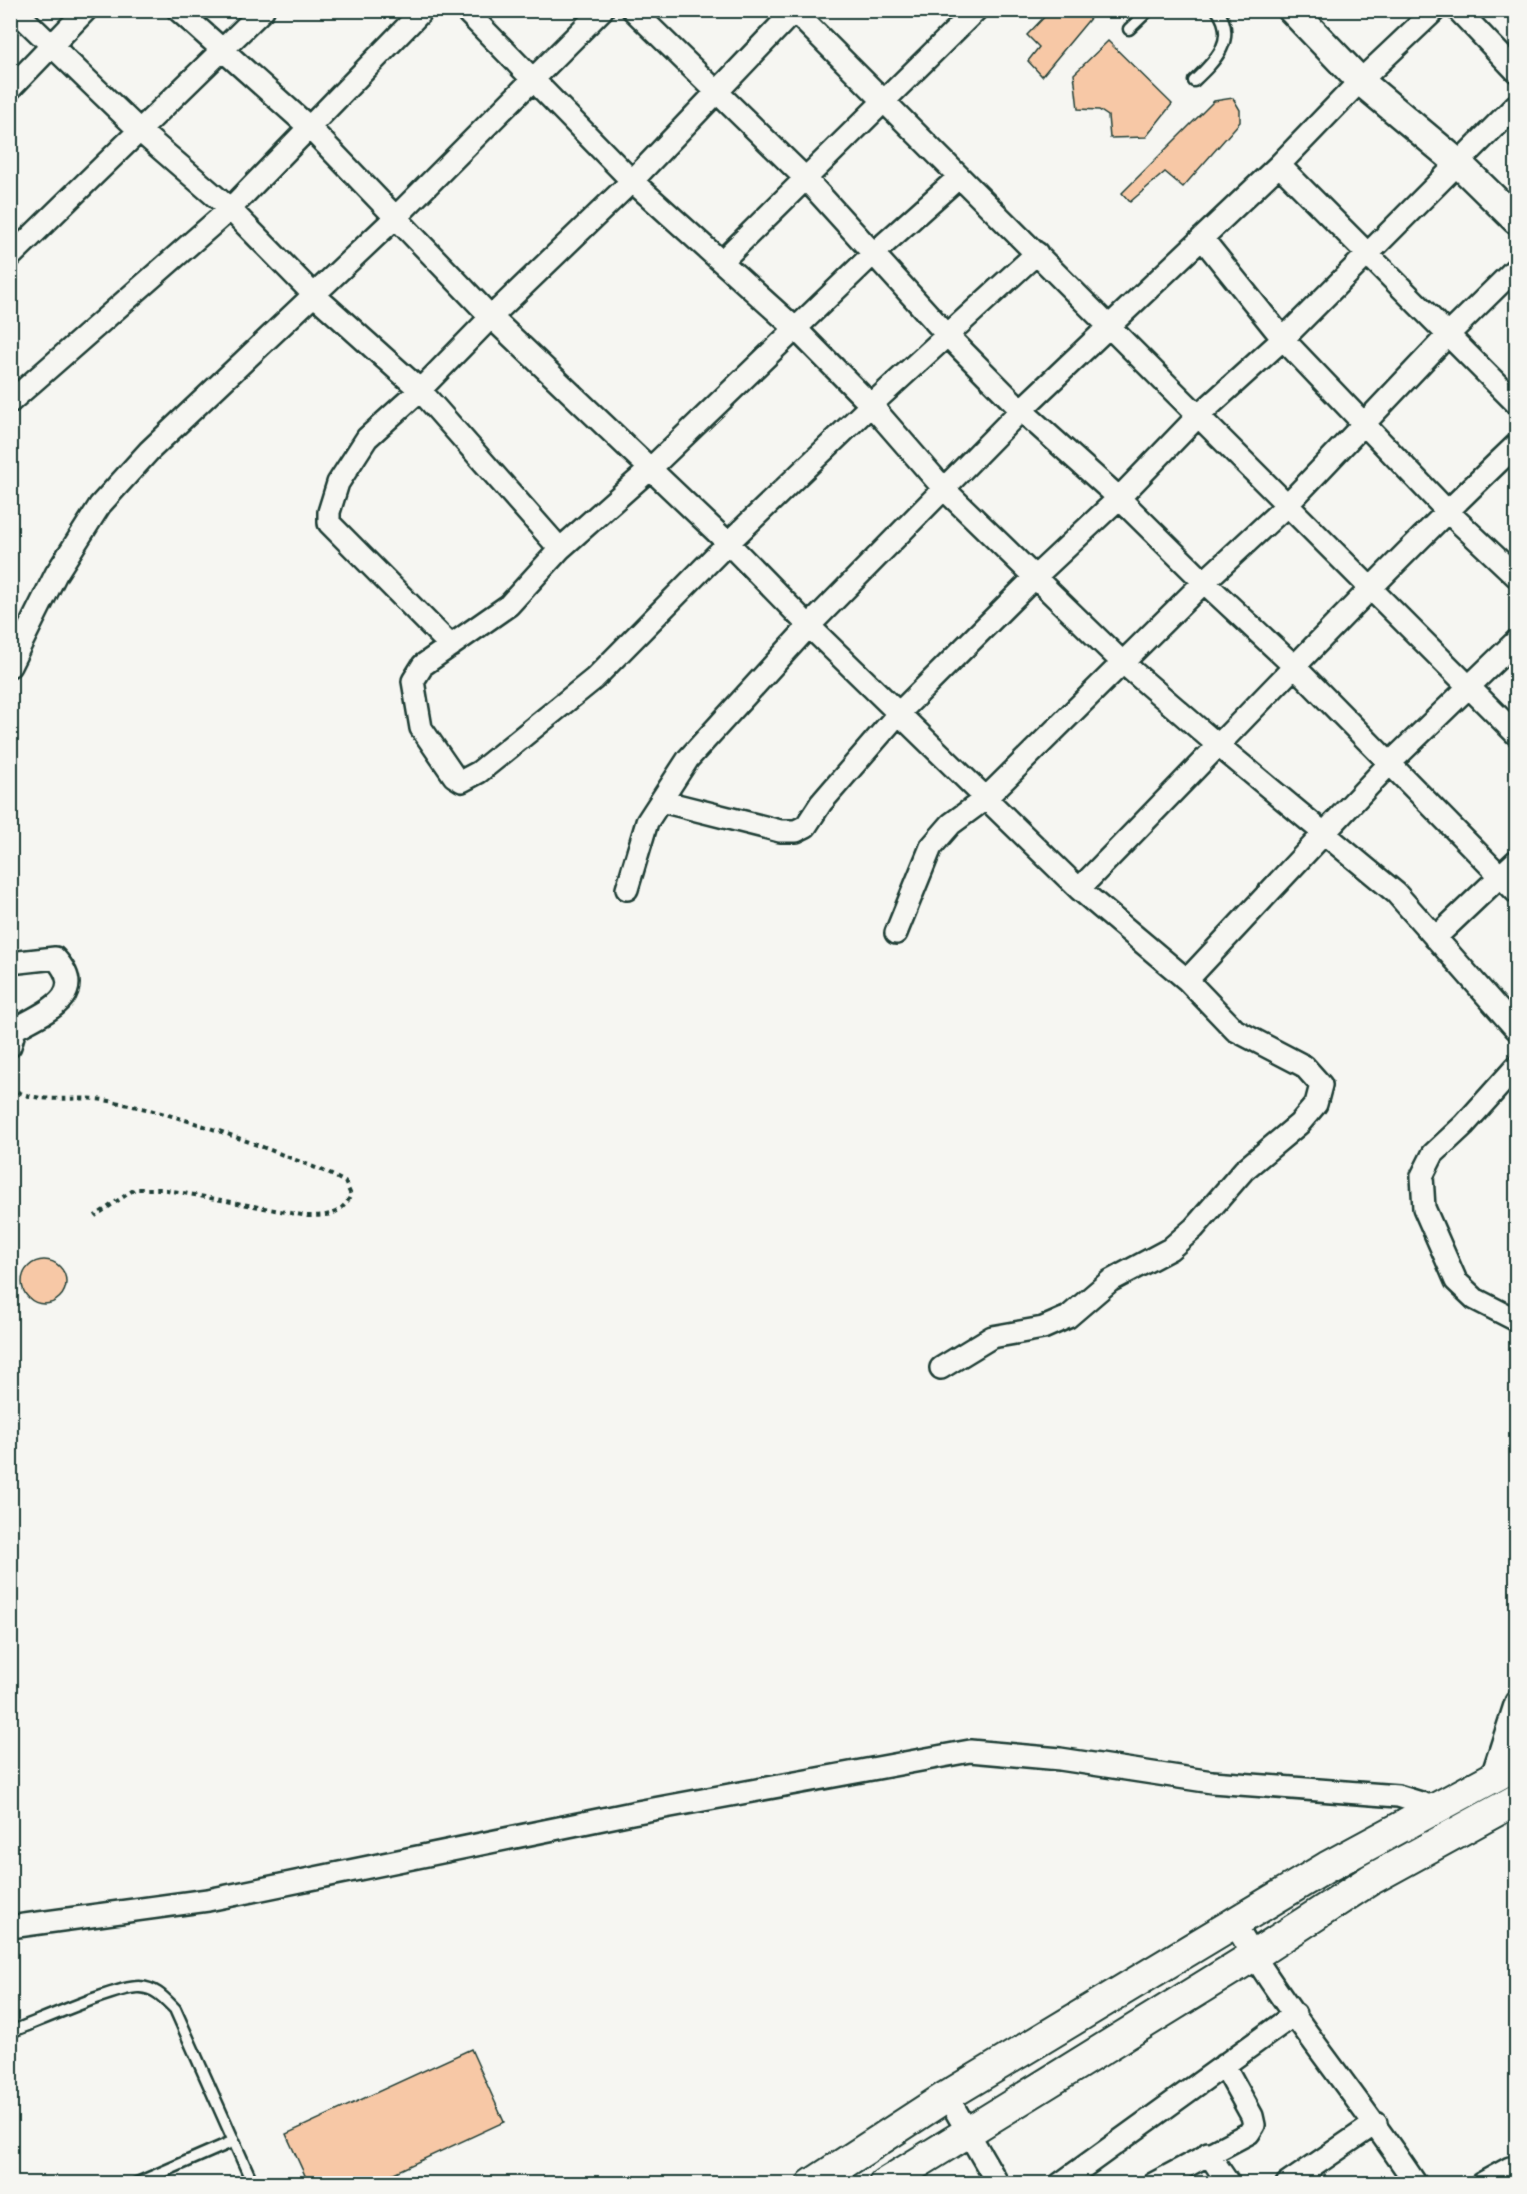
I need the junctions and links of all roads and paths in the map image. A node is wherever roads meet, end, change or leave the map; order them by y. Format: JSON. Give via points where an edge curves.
{"nodes":[{"id":1,"x":15,"y":10,"type":"edge"},
{"id":2,"x":86,"y":10,"type":"edge"},
{"id":3,"x":178,"y":10,"type":"edge"},
{"id":4,"x":263,"y":10,"type":"edge"},
{"id":5,"x":423,"y":10,"type":"edge"},
{"id":6,"x":465,"y":10,"type":"edge"},
{"id":7,"x":602,"y":10,"type":"edge"},
{"id":8,"x":633,"y":10,"type":"edge"},
{"id":9,"x":1149,"y":10,"type":"edge"},
{"id":10,"x":1217,"y":10,"type":"edge"},
{"id":11,"x":1292,"y":10,"type":"edge"},
{"id":12,"x":1435,"y":10,"type":"edge"},
{"id":13,"x":1458,"y":10,"type":"edge"},
{"id":14,"x":794,"y":11,"type":"edge"},
{"id":15,"x":966,"y":14,"type":"edge"},
{"id":16,"x":1129,"y":29,"type":"dead end"},
{"id":17,"x":51,"y":45,"type":"junction"},
{"id":18,"x":223,"y":50,"type":"junction"},
{"id":19,"x":1516,"y":71,"type":"edge"},
{"id":20,"x":535,"y":79,"type":"junction"},
{"id":21,"x":1194,"y":81,"type":"dead end"},
{"id":22,"x":1360,"y":81,"type":"junction"},
{"id":23,"x":10,"y":89,"type":"edge"},
{"id":24,"x":714,"y":93,"type":"junction"},
{"id":25,"x":883,"y":102,"type":"junction"},
{"id":26,"x":1516,"y":105,"type":"edge"},
{"id":27,"x":310,"y":128,"type":"junction"},
{"id":28,"x":141,"y":132,"type":"junction"},
{"id":29,"x":1458,"y":163,"type":"junction"},
{"id":30,"x":1279,"y":165,"type":"junction"},
{"id":31,"x":959,"y":177,"type":"junction"},
{"id":32,"x":805,"y":178,"type":"junction"},
{"id":33,"x":632,"y":181,"type":"junction"},
{"id":34,"x":230,"y":209,"type":"junction"},
{"id":35,"x":396,"y":217,"type":"junction"},
{"id":36,"x":1516,"y":220,"type":"edge"},
{"id":37,"x":1202,"y":238,"type":"junction"},
{"id":38,"x":1037,"y":253,"type":"junction"},
{"id":39,"x":873,"y":254,"type":"junction"},
{"id":40,"x":1368,"y":256,"type":"junction"},
{"id":41,"x":10,"y":257,"type":"edge"},
{"id":42,"x":723,"y":260,"type":"junction"},
{"id":43,"x":1516,"y":268,"type":"edge"},
{"id":44,"x":313,"y":294,"type":"junction"},
{"id":45,"x":491,"y":317,"type":"junction"},
{"id":46,"x":1110,"y":325,"type":"junction"},
{"id":47,"x":797,"y":330,"type":"junction"},
{"id":48,"x":1448,"y":335,"type":"junction"},
{"id":49,"x":948,"y":336,"type":"junction"},
{"id":50,"x":1283,"y":339,"type":"junction"},
{"id":51,"x":420,"y":390,"type":"junction"},
{"id":52,"x":10,"y":402,"type":"edge"},
{"id":53,"x":1516,"y":403,"type":"edge"},
{"id":54,"x":871,"y":405,"type":"junction"},
{"id":55,"x":1021,"y":410,"type":"junction"},
{"id":56,"x":1197,"y":417,"type":"junction"},
{"id":57,"x":1362,"y":424,"type":"junction"},
{"id":58,"x":1516,"y":444,"type":"edge"},
{"id":59,"x":649,"y":470,"type":"junction"},
{"id":60,"x":944,"y":489,"type":"junction"},
{"id":61,"x":1119,"y":498,"type":"junction"},
{"id":62,"x":1286,"y":506,"type":"junction"},
{"id":63,"x":1447,"y":511,"type":"junction"},
{"id":64,"x":728,"y":543,"type":"junction"},
{"id":65,"x":560,"y":549,"type":"junction"},
{"id":66,"x":1036,"y":576,"type":"junction"},
{"id":67,"x":1516,"y":576,"type":"edge"},
{"id":68,"x":1204,"y":582,"type":"junction"},
{"id":69,"x":1370,"y":590,"type":"junction"},
{"id":70,"x":809,"y":626,"type":"junction"},
{"id":71,"x":1516,"y":641,"type":"edge"},
{"id":72,"x":451,"y":646,"type":"junction"},
{"id":73,"x":1122,"y":662,"type":"junction"},
{"id":74,"x":1293,"y":665,"type":"junction"},
{"id":75,"x":10,"y":666,"type":"edge"},
{"id":76,"x":1469,"y":687,"type":"junction"},
{"id":77,"x":898,"y":714,"type":"junction"},
{"id":78,"x":1516,"y":734,"type":"edge"},
{"id":79,"x":1219,"y":746,"type":"junction"},
{"id":80,"x":1389,"y":764,"type":"junction"},
{"id":81,"x":985,"y":799,"type":"junction"},
{"id":82,"x":661,"y":801,"type":"junction"},
{"id":83,"x":1324,"y":833,"type":"junction"},
{"id":84,"x":1516,"y":861,"type":"edge"},
{"id":85,"x":1499,"y":875,"type":"junction"},
{"id":86,"x":627,"y":889,"type":"dead end"},
{"id":87,"x":1079,"y":889,"type":"junction"},
{"id":88,"x":1516,"y":892,"type":"edge"},
{"id":89,"x":896,"y":933,"type":"dead end"},
{"id":90,"x":1435,"y":938,"type":"junction"},
{"id":91,"x":10,"y":963,"type":"edge"},
{"id":92,"x":1187,"y":980,"type":"junction"},
{"id":93,"x":1516,"y":1029,"type":"edge"},
{"id":94,"x":10,"y":1046,"type":"edge"},
{"id":95,"x":1516,"y":1067,"type":"edge"},
{"id":96,"x":10,"y":1087,"type":"edge"},
{"id":97,"x":95,"y":1216,"type":"dead end"},
{"id":98,"x":1516,"y":1320,"type":"edge"},
{"id":99,"x":941,"y":1368,"type":"dead end"},
{"id":100,"x":1516,"y":1702,"type":"edge"},
{"id":101,"x":1504,"y":1770,"type":"edge"},
{"id":102,"x":1516,"y":1800,"type":"edge"},
{"id":103,"x":1434,"y":1807,"type":"junction"},
{"id":104,"x":1234,"y":1923,"type":"junction"},
{"id":105,"x":10,"y":1927,"type":"edge"},
{"id":106,"x":1253,"y":1956,"type":"junction"},
{"id":107,"x":1295,"y":2014,"type":"junction"},
{"id":108,"x":10,"y":2032,"type":"edge"},
{"id":109,"x":1224,"y":2065,"type":"junction"},
{"id":110,"x":947,"y":2096,"type":"junction"},
{"id":111,"x":1376,"y":2123,"type":"junction"},
{"id":112,"x":967,"y":2131,"type":"junction"},
{"id":113,"x":234,"y":2141,"type":"junction"},
{"id":114,"x":1208,"y":2152,"type":"junction"},
{"id":115,"x":1510,"y":2168,"type":"dead end"},
{"id":116,"x":135,"y":2184,"type":"edge"},
{"id":117,"x":253,"y":2184,"type":"edge"},
{"id":118,"x":812,"y":2184,"type":"edge"},
{"id":119,"x":884,"y":2184,"type":"edge"},
{"id":120,"x":998,"y":2184,"type":"edge"},
{"id":121,"x":1060,"y":2184,"type":"edge"},
{"id":122,"x":1153,"y":2184,"type":"edge"},
{"id":123,"x":1228,"y":2184,"type":"edge"},
{"id":124,"x":1287,"y":2184,"type":"edge"},
{"id":125,"x":1416,"y":2184,"type":"edge"},
{"id":126,"x":1481,"y":2184,"type":"edge"}],
"edges":[{"from":1,"to":17,"type":"street"},
{"from":2,"to":17,"type":"street"},
{"from":3,"to":18,"type":"street"},
{"from":4,"to":18,"type":"street"},
{"from":5,"to":27,"type":"street"},
{"from":6,"to":20,"type":"street"},
{"from":7,"to":20,"type":"street"},
{"from":8,"to":24,"type":"street"},
{"from":9,"to":16,"type":"lane"},
{"from":10,"to":21,"type":"lane","via":[[1225,26],[1220,56]]},
{"from":11,"to":22,"type":"street"},
{"from":12,"to":22,"type":"street"},
{"from":13,"to":19,"type":"street"},
{"from":14,"to":24,"type":"street"},
{"from":14,"to":25,"type":"street"},
{"from":15,"to":25,"type":"street"},
{"from":17,"to":23,"type":"street"},
{"from":17,"to":28,"type":"street"},
{"from":18,"to":27,"type":"street"},
{"from":18,"to":28,"type":"street"},
{"from":20,"to":33,"type":"street"},
{"from":20,"to":35,"type":"street"},
{"from":22,"to":29,"type":"street"},
{"from":22,"to":30,"type":"street"},
{"from":24,"to":32,"type":"street"},
{"from":24,"to":33,"type":"street"},
{"from":25,"to":31,"type":"street"},
{"from":25,"to":32,"type":"street"},
{"from":26,"to":29,"type":"street"},
{"from":27,"to":34,"type":"street"},
{"from":27,"to":35,"type":"street"},
{"from":28,"to":34,"type":"street"},
{"from":28,"to":41,"type":"street"},
{"from":29,"to":36,"type":"street"},
{"from":29,"to":40,"type":"street"},
{"from":30,"to":37,"type":"street"},
{"from":30,"to":40,"type":"street"},
{"from":31,"to":38,"type":"street"},
{"from":31,"to":39,"type":"street"},
{"from":32,"to":39,"type":"street"},
{"from":32,"to":42,"type":"street"},
{"from":33,"to":42,"type":"street"},
{"from":33,"to":45,"type":"street"},
{"from":34,"to":44,"type":"street"},
{"from":34,"to":52,"type":"street"},
{"from":35,"to":44,"type":"street"},
{"from":35,"to":45,"type":"street"},
{"from":37,"to":46,"type":"street"},
{"from":37,"to":50,"type":"street"},
{"from":38,"to":46,"type":"street"},
{"from":38,"to":49,"type":"street"},
{"from":39,"to":47,"type":"street"},
{"from":39,"to":49,"type":"street"},
{"from":40,"to":48,"type":"street"},
{"from":40,"to":50,"type":"street"},
{"from":42,"to":47,"type":"street"},
{"from":43,"to":48,"type":"street"},
{"from":44,"to":51,"type":"street"},
{"from":44,"to":75,"type":"street","via":[[149,451],[100,505],[56,574]]},
{"from":45,"to":51,"type":"street"},
{"from":45,"to":59,"type":"street"},
{"from":46,"to":55,"type":"street"},
{"from":46,"to":56,"type":"street"},
{"from":47,"to":54,"type":"street"},
{"from":47,"to":59,"type":"street"},
{"from":48,"to":53,"type":"street"},
{"from":48,"to":57,"type":"street"},
{"from":49,"to":54,"type":"street"},
{"from":49,"to":55,"type":"street"},
{"from":50,"to":56,"type":"street"},
{"from":50,"to":57,"type":"street"},
{"from":51,"to":65,"type":"street"},
{"from":51,"to":72,"type":"street","via":[[367,438],[349,462],[332,502],[329,523]]},
{"from":54,"to":60,"type":"street"},
{"from":54,"to":64,"type":"street"},
{"from":55,"to":60,"type":"street"},
{"from":55,"to":61,"type":"street"},
{"from":56,"to":61,"type":"street"},
{"from":56,"to":62,"type":"street"},
{"from":57,"to":62,"type":"street"},
{"from":57,"to":63,"type":"street"},
{"from":58,"to":63,"type":"street"},
{"from":59,"to":64,"type":"street"},
{"from":59,"to":65,"type":"street"},
{"from":60,"to":66,"type":"street"},
{"from":60,"to":70,"type":"street"},
{"from":61,"to":66,"type":"street"},
{"from":61,"to":68,"type":"street"},
{"from":62,"to":68,"type":"street"},
{"from":62,"to":69,"type":"street"},
{"from":63,"to":67,"type":"street"},
{"from":63,"to":69,"type":"street"},
{"from":64,"to":70,"type":"street"},
{"from":64,"to":72,"type":"street","via":[[594,679],[479,772],[462,781],[454,776],[421,728],[413,681],[423,665]]},
{"from":65,"to":72,"type":"street","via":[[509,605]]},
{"from":66,"to":73,"type":"street"},
{"from":66,"to":77,"type":"street"},
{"from":68,"to":73,"type":"street"},
{"from":68,"to":74,"type":"street"},
{"from":69,"to":74,"type":"street"},
{"from":69,"to":76,"type":"street"},
{"from":70,"to":77,"type":"street"},
{"from":70,"to":82,"type":"street","via":[[688,759]]},
{"from":71,"to":76,"type":"street"},
{"from":73,"to":79,"type":"street"},
{"from":73,"to":81,"type":"street"},
{"from":74,"to":79,"type":"street"},
{"from":74,"to":80,"type":"street"},
{"from":76,"to":78,"type":"street"},
{"from":76,"to":80,"type":"street"},
{"from":77,"to":81,"type":"street"},
{"from":77,"to":82,"type":"street","via":[[821,803],[806,826],[796,831],[780,831]]},
{"from":79,"to":83,"type":"street"},
{"from":79,"to":87,"type":"street"},
{"from":80,"to":83,"type":"street"},
{"from":80,"to":85,"type":"street"},
{"from":81,"to":87,"type":"street"},
{"from":81,"to":89,"type":"street","via":[[951,824],[931,847]]},
{"from":82,"to":86,"type":"street","via":[[646,822]]},
{"from":83,"to":90,"type":"street","via":[[1396,893]]},
{"from":83,"to":92,"type":"street"},
{"from":84,"to":85,"type":"street"},
{"from":85,"to":88,"type":"street"},
{"from":85,"to":90,"type":"street"},
{"from":87,"to":92,"type":"street"},
{"from":90,"to":93,"type":"street"},
{"from":91,"to":94,"type":"street","via":[[56,958],[70,980],[68,993],[52,1008],[15,1029]]},
{"from":92,"to":99,"type":"street","via":[[1235,1030],[1304,1066],[1321,1085],[1316,1104],[1299,1124],[1244,1170],[1194,1228],[1170,1249],[1110,1281],[1068,1317],[1043,1328],[992,1337]]},
{"from":95,"to":98,"type":"street","via":[[1433,1154],[1422,1176],[1424,1208],[1456,1281],[1475,1299]]},
{"from":96,"to":97,"type":"path","via":[[35,1097],[102,1100],[196,1121],[326,1172],[345,1182],[351,1196],[345,1208],[329,1216],[307,1216],[162,1189],[135,1189]]},
{"from":100,"to":101,"type":"street"},
{"from":101,"to":103,"type":"main road"},
{"from":102,"to":106,"type":"main road","via":[[1370,1880]]},
{"from":103,"to":104,"type":"main road"},
{"from":103,"to":105,"type":"street","via":[[1398,1796],[1212,1782],[1060,1759],[970,1751],[632,1813],[208,1900]]},
{"from":104,"to":106,"type":"street"},
{"from":104,"to":110,"type":"main road"},
{"from":106,"to":107,"type":"street"},
{"from":106,"to":112,"type":"main road"},
{"from":107,"to":109,"type":"street"},
{"from":107,"to":111,"type":"street"},
{"from":108,"to":113,"type":"lane","via":[[112,1994],[138,1987],[158,1992],[175,2009]]},
{"from":109,"to":114,"type":"street","via":[[1254,2125],[1249,2133]]},
{"from":109,"to":121,"type":"street"},
{"from":110,"to":112,"type":"street"},
{"from":110,"to":118,"type":"main road"},
{"from":111,"to":124,"type":"street"},
{"from":111,"to":125,"type":"street"},
{"from":112,"to":119,"type":"main road"},
{"from":112,"to":120,"type":"street"},
{"from":113,"to":116,"type":"lane"},
{"from":113,"to":117,"type":"lane"},
{"from":114,"to":122,"type":"street"},
{"from":114,"to":123,"type":"street"},
{"from":115,"to":126,"type":"street"}]}
